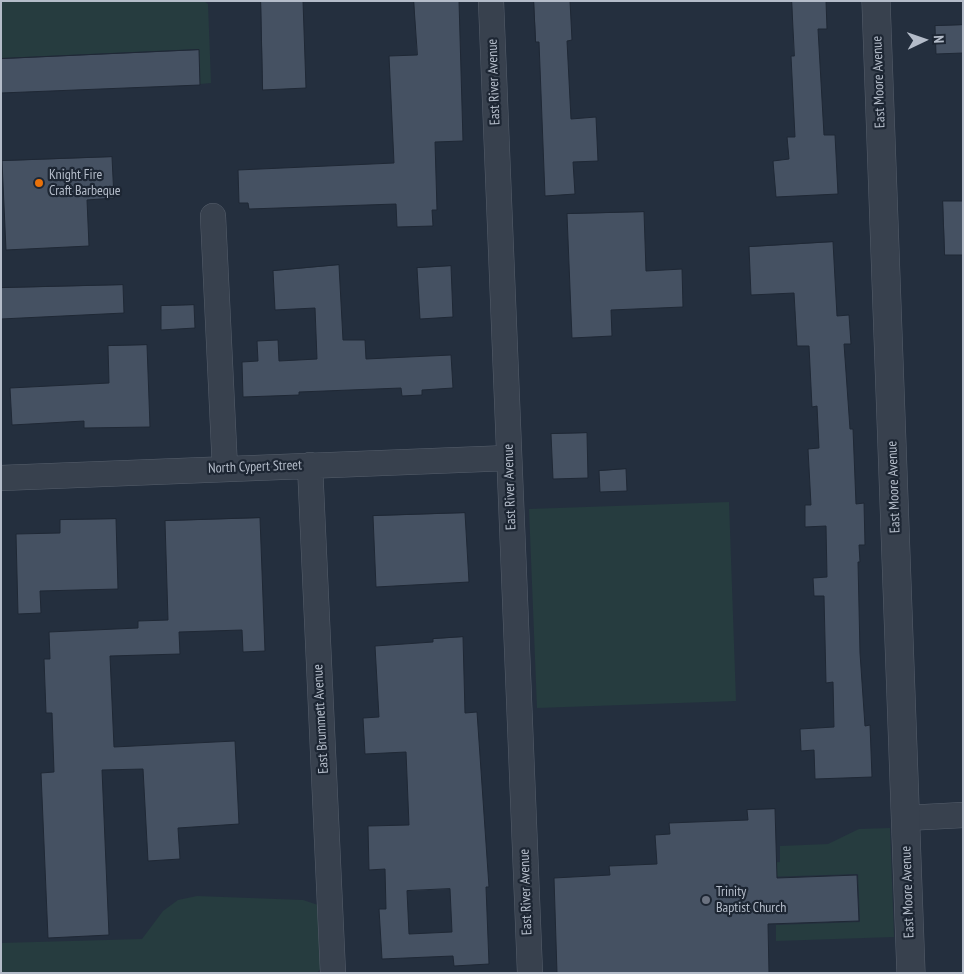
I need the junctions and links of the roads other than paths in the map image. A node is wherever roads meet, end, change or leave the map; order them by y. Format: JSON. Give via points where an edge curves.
{"nodes":[{"id":1,"x":491,"y":1,"type":"edge"},
{"id":2,"x":876,"y":1,"type":"edge"},
{"id":3,"x":213,"y":216,"type":"dead end"},
{"id":4,"x":509,"y":458,"type":"junction"},
{"id":5,"x":310,"y":465,"type":"junction"},
{"id":6,"x":225,"y":469,"type":"junction"},
{"id":7,"x":1,"y":478,"type":"edge"},
{"id":8,"x":963,"y":816,"type":"edge"},
{"id":9,"x":906,"y":818,"type":"junction"},
{"id":10,"x":333,"y":973,"type":"edge"},
{"id":11,"x":530,"y":973,"type":"edge"},
{"id":12,"x":911,"y":973,"type":"edge"}],
"edges":[{"from":1,"to":4,"type":"street","name":"East River Avenue"},
{"from":2,"to":9,"type":"street","name":"East Moore Avenue"},
{"from":3,"to":6,"type":"street"},
{"from":4,"to":5,"type":"street","name":"North Cypert Street"},
{"from":4,"to":11,"type":"street","name":"East River Avenue"},
{"from":5,"to":6,"type":"street","name":"North Cypert Street"},
{"from":5,"to":10,"type":"street","name":"East Brummett Avenue"},
{"from":6,"to":7,"type":"street","name":"North Cypert Street"},
{"from":8,"to":9,"type":"street"},
{"from":9,"to":12,"type":"street","name":"East Moore Avenue"}]}
